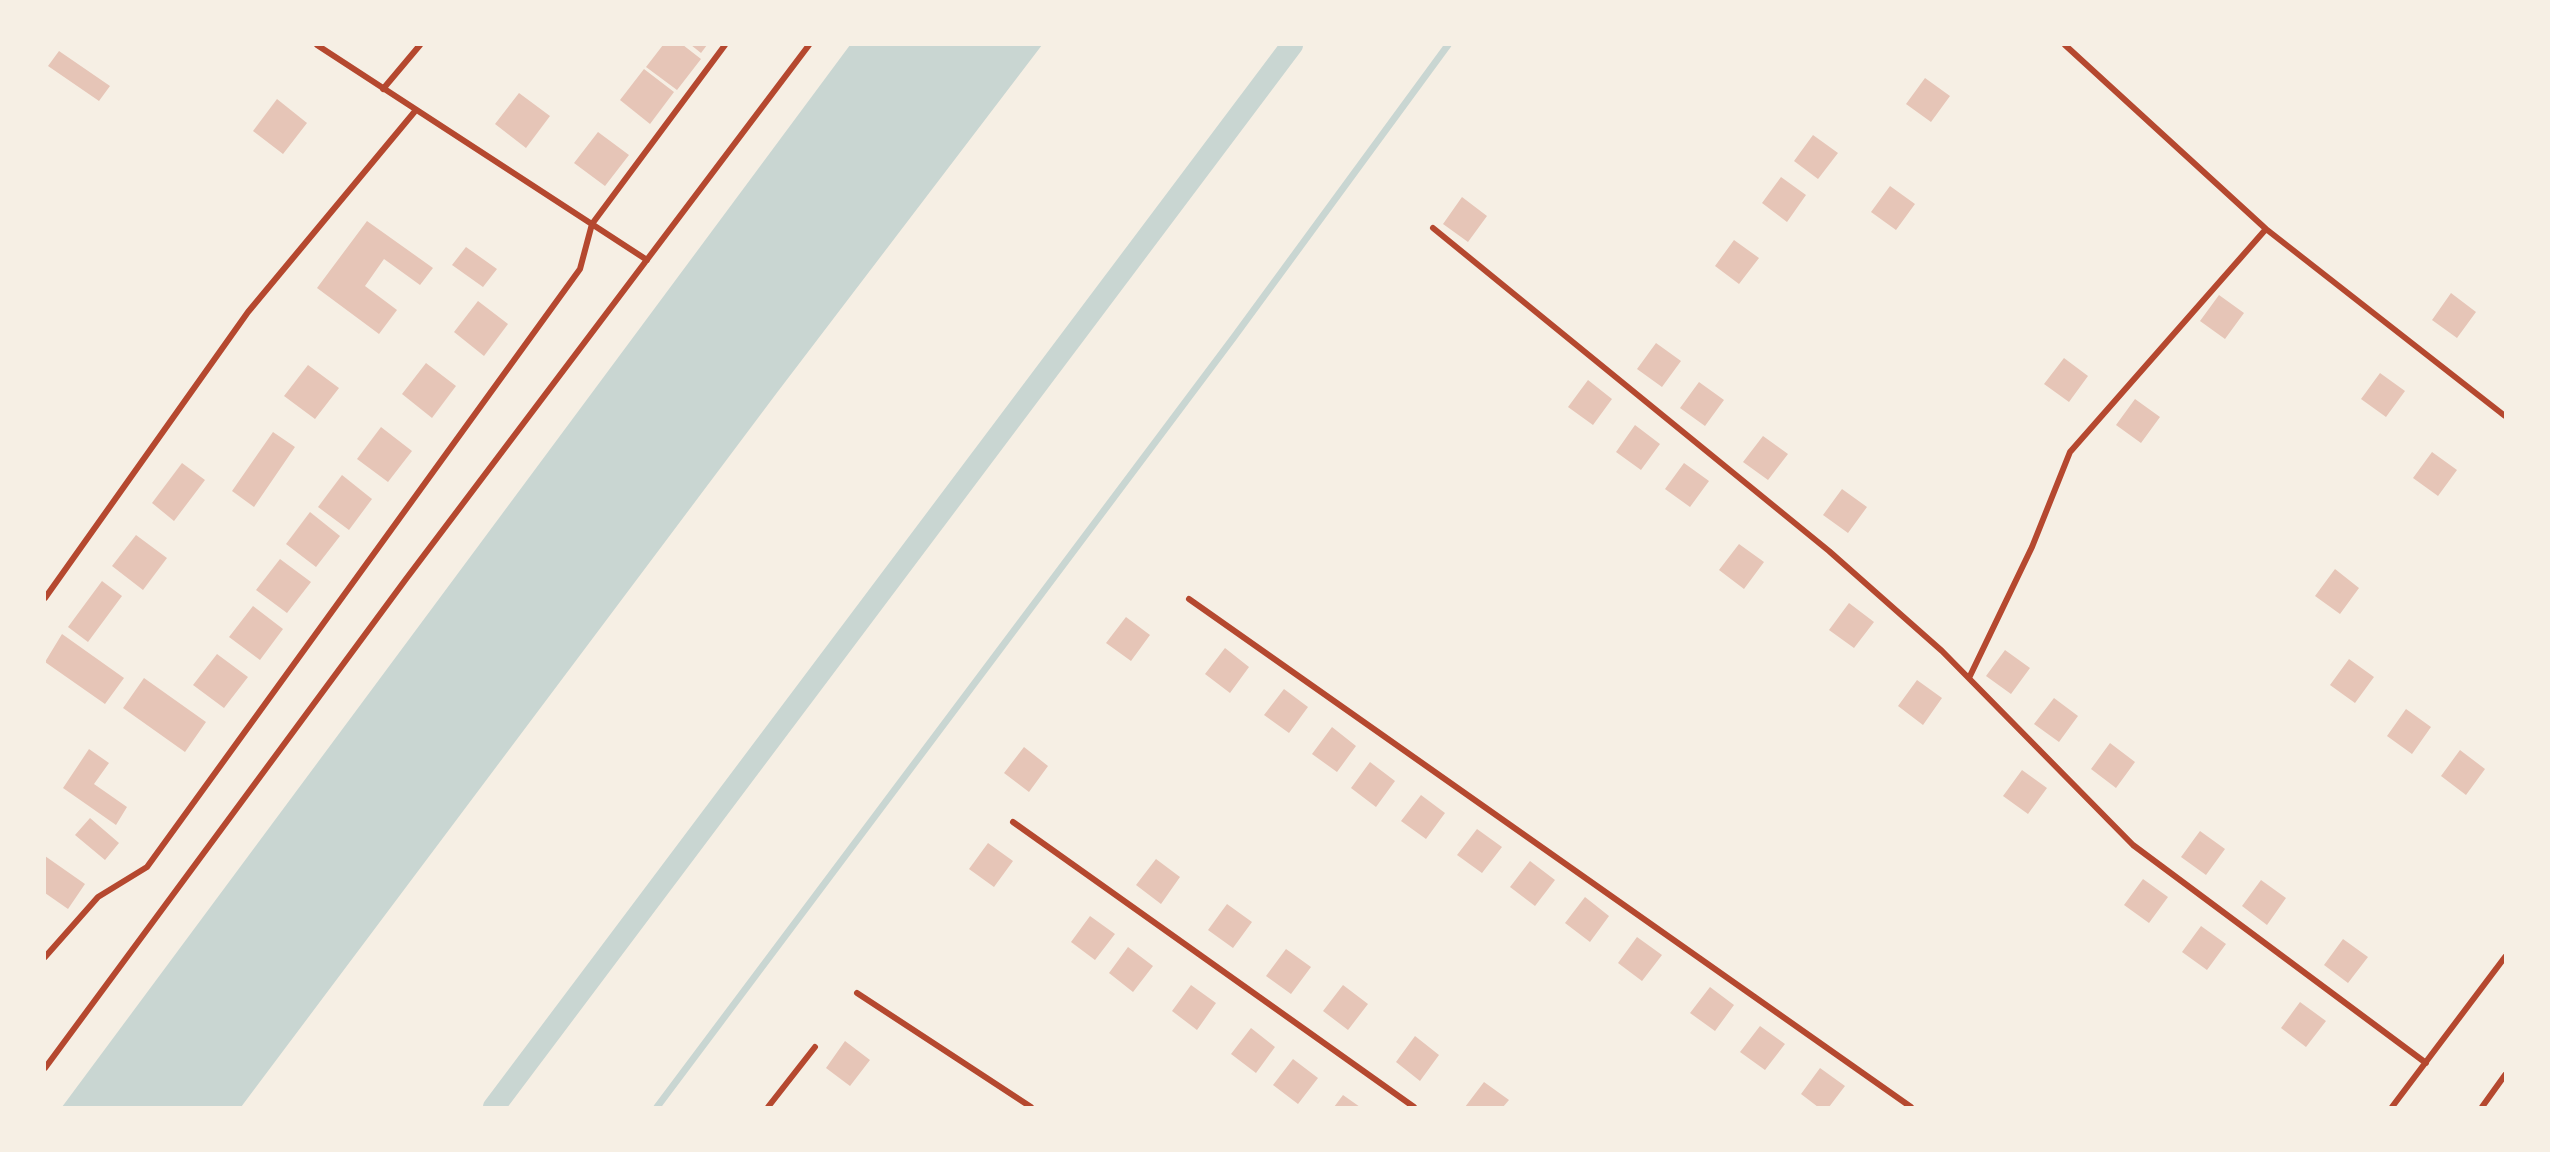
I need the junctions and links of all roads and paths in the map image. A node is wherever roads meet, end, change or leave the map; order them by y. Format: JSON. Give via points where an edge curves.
{"nodes":[{"id":1,"x":316,"y":45,"type":"edge"},
{"id":2,"x":420,"y":45,"type":"edge"},
{"id":3,"x":725,"y":45,"type":"edge"},
{"id":4,"x":809,"y":45,"type":"edge"},
{"id":5,"x":2065,"y":45,"type":"edge"},
{"id":6,"x":383,"y":89,"type":"junction"},
{"id":7,"x":416,"y":110,"type":"junction"},
{"id":8,"x":592,"y":224,"type":"junction"},
{"id":9,"x":1433,"y":228,"type":"dead end"},
{"id":10,"x":2266,"y":229,"type":"junction"},
{"id":11,"x":647,"y":260,"type":"junction"},
{"id":12,"x":2505,"y":416,"type":"edge"},
{"id":13,"x":45,"y":598,"type":"edge"},
{"id":14,"x":1189,"y":599,"type":"dead end"},
{"id":15,"x":1969,"y":678,"type":"junction"},
{"id":16,"x":1013,"y":822,"type":"dead end"},
{"id":17,"x":45,"y":957,"type":"edge"},
{"id":18,"x":2505,"y":957,"type":"edge"},
{"id":19,"x":857,"y":993,"type":"dead end"},
{"id":20,"x":815,"y":1047,"type":"dead end"},
{"id":21,"x":2426,"y":1063,"type":"junction"},
{"id":22,"x":45,"y":1068,"type":"edge"},
{"id":23,"x":2505,"y":1075,"type":"edge"},
{"id":24,"x":768,"y":1107,"type":"edge"},
{"id":25,"x":1031,"y":1107,"type":"edge"},
{"id":26,"x":1414,"y":1107,"type":"edge"},
{"id":27,"x":1911,"y":1107,"type":"edge"},
{"id":28,"x":2392,"y":1107,"type":"edge"},
{"id":29,"x":2482,"y":1107,"type":"edge"}],
"edges":[{"from":1,"to":6,"type":"street"},
{"from":2,"to":6,"type":"street"},
{"from":3,"to":8,"type":"street"},
{"from":4,"to":11,"type":"street"},
{"from":5,"to":10,"type":"street"},
{"from":6,"to":7,"type":"street"},
{"from":7,"to":8,"type":"street"},
{"from":7,"to":13,"type":"street","via":[[248,312]]},
{"from":8,"to":11,"type":"street"},
{"from":8,"to":17,"type":"street","via":[[580,269],[147,867],[98,897]]},
{"from":9,"to":15,"type":"street","via":[[1829,551]]},
{"from":10,"to":12,"type":"street"},
{"from":10,"to":15,"type":"street","via":[[2070,452],[2032,547]]},
{"from":11,"to":22,"type":"street"},
{"from":14,"to":27,"type":"street"},
{"from":15,"to":21,"type":"street","via":[[2133,845]]},
{"from":16,"to":26,"type":"street"},
{"from":18,"to":21,"type":"street"},
{"from":19,"to":25,"type":"street"},
{"from":20,"to":24,"type":"street"},
{"from":21,"to":28,"type":"street"},
{"from":23,"to":29,"type":"street"}]}
